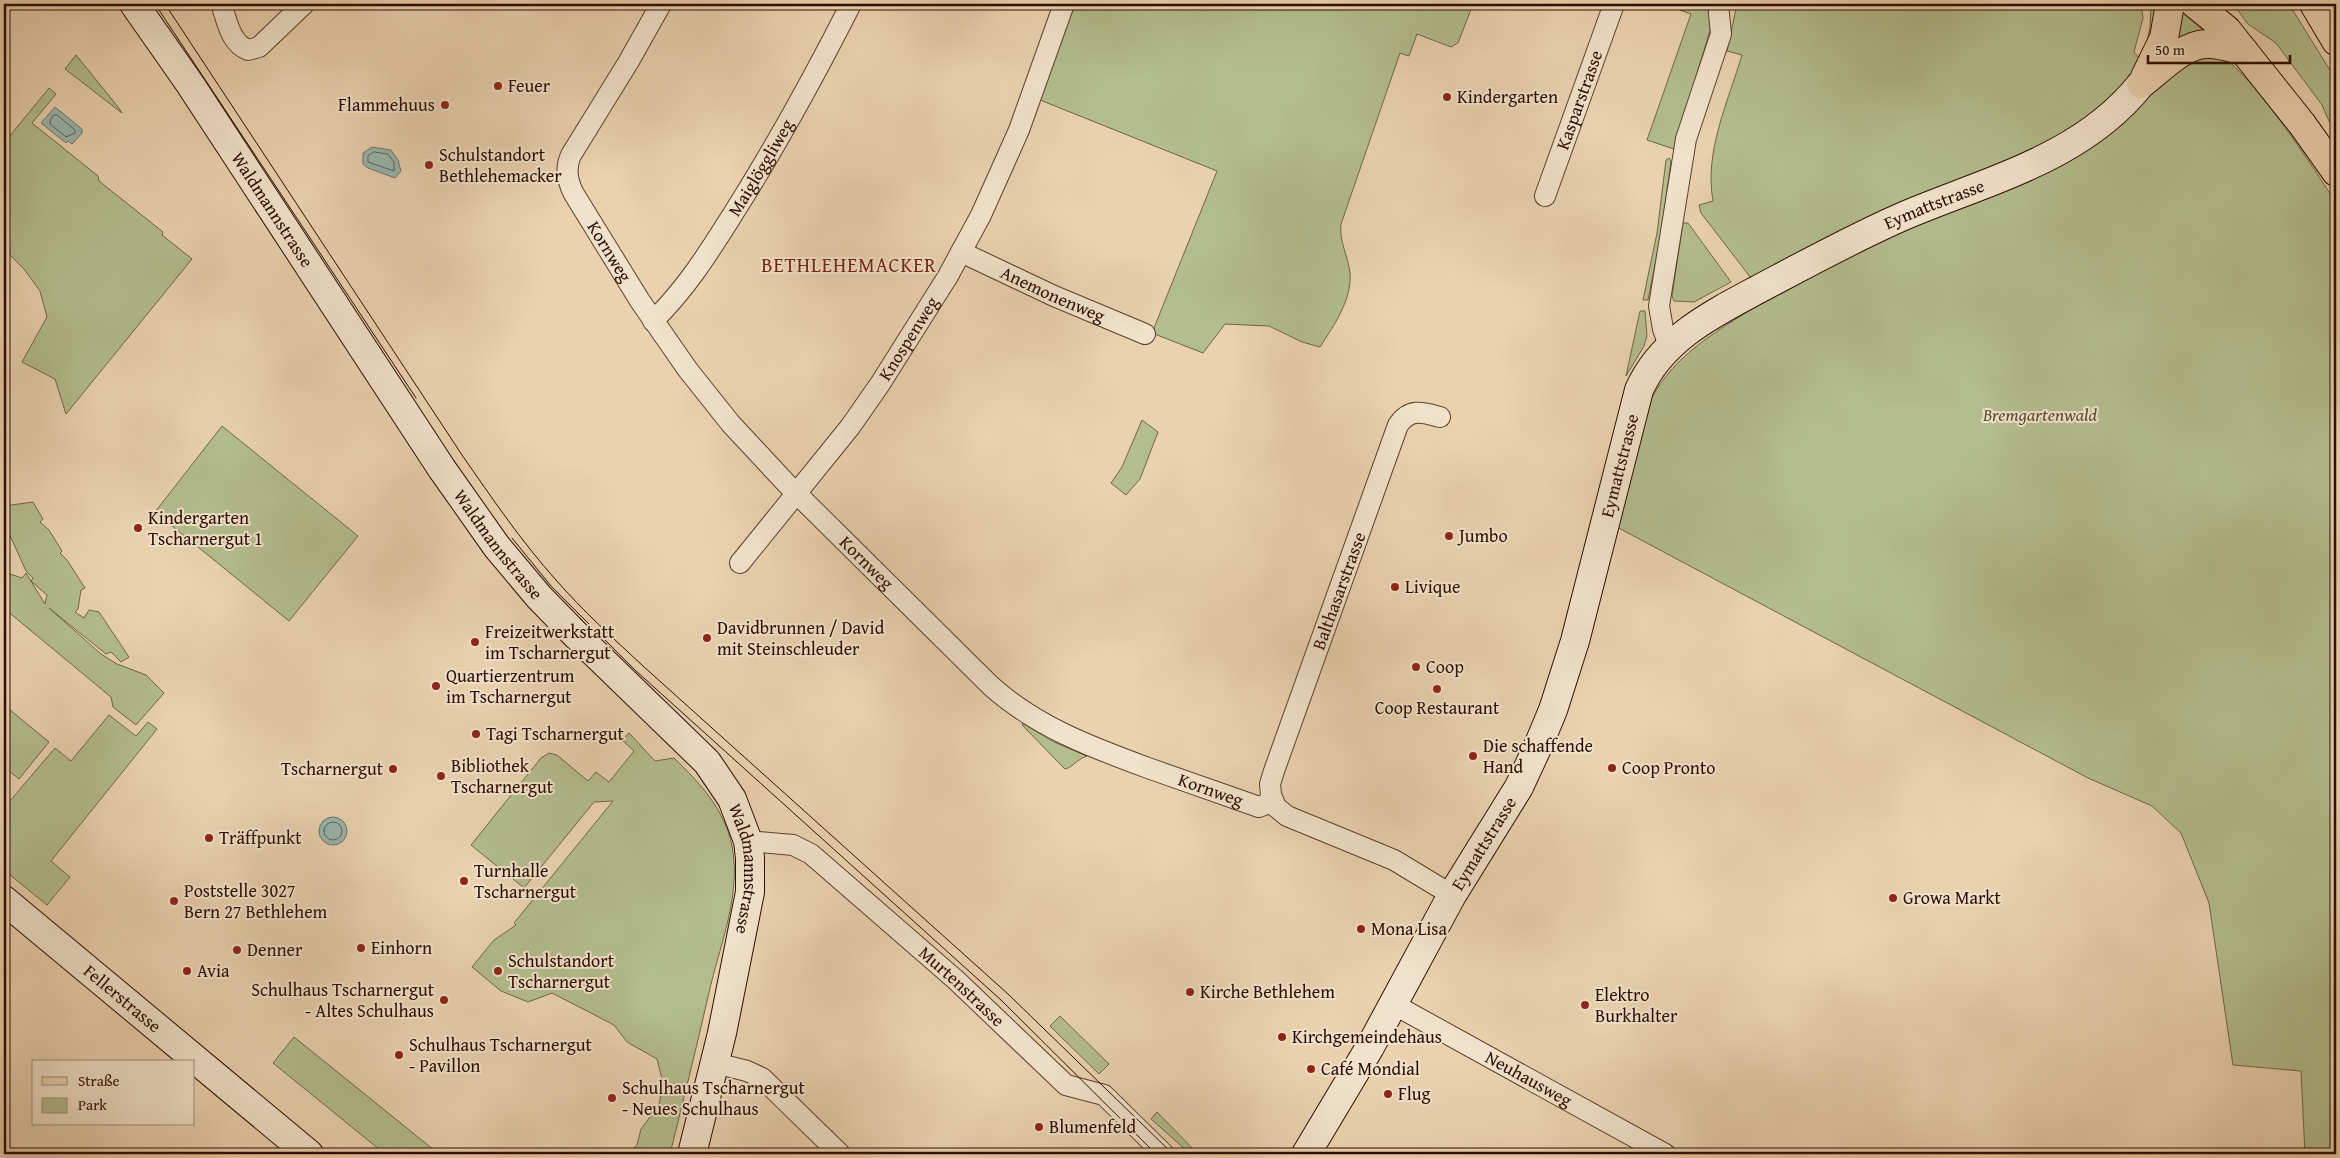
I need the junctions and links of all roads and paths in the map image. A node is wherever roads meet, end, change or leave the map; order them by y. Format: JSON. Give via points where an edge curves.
{"nodes":[{"id":1,"x":134,"y":4,"type":"edge"},
{"id":2,"x":221,"y":4,"type":"edge"},
{"id":3,"x":304,"y":4,"type":"edge"},
{"id":4,"x":662,"y":4,"type":"edge"},
{"id":5,"x":851,"y":4,"type":"edge"},
{"id":6,"x":1064,"y":4,"type":"edge"},
{"id":7,"x":1614,"y":4,"type":"edge"},
{"id":8,"x":1718,"y":4,"type":"edge"},
{"id":9,"x":2170,"y":4,"type":"edge"},
{"id":10,"x":2195,"y":4,"type":"edge"},
{"id":11,"x":2219,"y":4,"type":"edge"},
{"id":12,"x":2314,"y":4,"type":"edge"},
{"id":13,"x":2236,"y":41,"type":"junction"},
{"id":14,"x":2336,"y":41,"type":"edge"},
{"id":15,"x":2140,"y":84,"type":"junction"},
{"id":16,"x":2336,"y":172,"type":"edge"},
{"id":17,"x":1545,"y":196,"type":"dead end"},
{"id":18,"x":961,"y":252,"type":"junction"},
{"id":19,"x":654,"y":321,"type":"junction"},
{"id":20,"x":1146,"y":334,"type":"dead end"},
{"id":21,"x":1669,"y":346,"type":"junction"},
{"id":22,"x":1440,"y":417,"type":"dead end"},
{"id":23,"x":797,"y":494,"type":"junction"},
{"id":24,"x":740,"y":563,"type":"dead end"},
{"id":25,"x":1273,"y":801,"type":"junction"},
{"id":26,"x":748,"y":841,"type":"junction"},
{"id":27,"x":1452,"y":894,"type":"junction"},
{"id":28,"x":4,"y":900,"type":"edge"},
{"id":29,"x":1393,"y":1004,"type":"junction"},
{"id":30,"x":715,"y":1063,"type":"junction"},
{"id":31,"x":309,"y":1154,"type":"edge"},
{"id":32,"x":692,"y":1154,"type":"edge"},
{"id":33,"x":840,"y":1154,"type":"edge"},
{"id":34,"x":1164,"y":1154,"type":"edge"},
{"id":35,"x":1306,"y":1154,"type":"edge"},
{"id":36,"x":1665,"y":1154,"type":"edge"}],
"edges":[{"from":1,"to":26,"type":"street","name":"Waldmannstrasse","via":[[474,515],[552,611],[707,762],[732,799]]},
{"from":2,"to":3,"type":"street","via":[[233,37],[248,50],[259,47]]},
{"from":4,"to":19,"type":"street","name":"Kornweg","via":[[572,155],[567,172],[574,194]]},
{"from":5,"to":19,"type":"street","name":"Maiglöggliweg","via":[[750,187],[675,300]]},
{"from":6,"to":18,"type":"street","name":"Knospenweg","via":[[1019,130]]},
{"from":7,"to":17,"type":"street","name":"Kasparstrasse"},
{"from":8,"to":21,"type":"street","via":[[1720,34],[1686,139],[1659,306],[1662,329]]},
{"from":9,"to":15,"type":"main road","via":[[2164,38]]},
{"from":10,"to":13,"type":"main road"},
{"from":11,"to":13,"type":"main road"},
{"from":12,"to":14,"type":"main road"},
{"from":13,"to":15,"type":"main road","via":[[2196,45]]},
{"from":13,"to":16,"type":"main road"},
{"from":15,"to":21,"type":"street","name":"Eymattstrasse","via":[[2114,115],[2067,146],[2029,166],[1906,215],[1839,246],[1732,302]]},
{"from":18,"to":20,"type":"street","name":"Anemonenweg","via":[[1054,296]]},
{"from":18,"to":23,"type":"street","name":"Knospenweg","via":[[880,384]]},
{"from":19,"to":23,"type":"street","name":"Kornweg","via":[[731,424]]},
{"from":21,"to":27,"type":"street","name":"Eymattstrasse","via":[[1650,368],[1639,390],[1575,641],[1553,710],[1519,787]]},
{"from":22,"to":25,"type":"street","name":"Balthasarstrasse","via":[[1415,412],[1408,414],[1398,425],[1274,771],[1270,784]]},
{"from":23,"to":24,"type":"street","name":"Knospenweg"},
{"from":23,"to":25,"type":"street","name":"Kornweg","via":[[991,686],[1033,719],[1096,750],[1259,807]]},
{"from":25,"to":27,"type":"street","via":[[1281,812],[1293,819],[1394,860]]},
{"from":26,"to":30,"type":"street","name":"Waldmannstrasse","via":[[751,874],[748,905]]},
{"from":26,"to":34,"type":"street","name":"Murtenstrasse","via":[[793,845],[811,854],[962,985],[1066,1085],[1104,1095]]},
{"from":27,"to":29,"type":"street","name":"Eymattstrasse"},
{"from":28,"to":31,"type":"street","name":"Fellerstrasse"},
{"from":29,"to":35,"type":"street","name":"Eymattstrasse"},
{"from":29,"to":36,"type":"street","name":"Neuhausweg"},
{"from":30,"to":32,"type":"street","name":"Waldmannstrasse"},
{"from":30,"to":33,"type":"street","via":[[762,1078]]}]}
